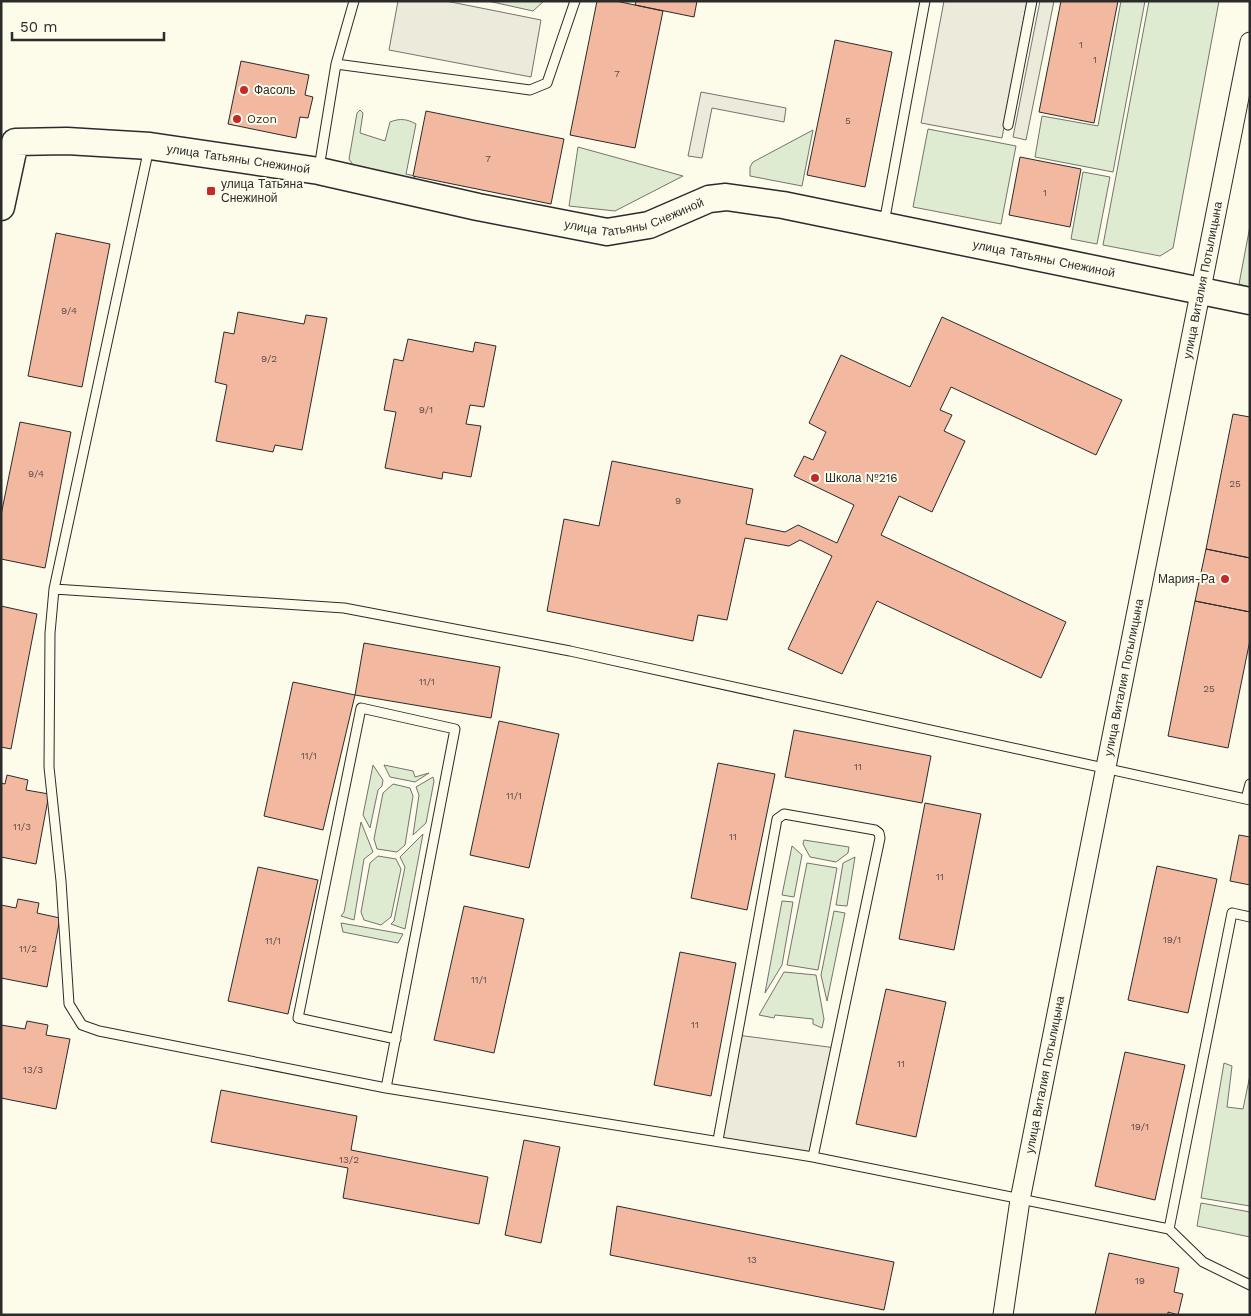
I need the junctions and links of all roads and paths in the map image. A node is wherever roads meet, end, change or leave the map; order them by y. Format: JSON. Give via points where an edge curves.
{"nodes":[{"id":1,"x":354,"y":1,"type":"edge"},
{"id":2,"x":575,"y":1,"type":"edge"},
{"id":3,"x":926,"y":1,"type":"edge"},
{"id":4,"x":1032,"y":1,"type":"edge"},
{"id":5,"x":1250,"y":42,"type":"edge"},
{"id":6,"x":336,"y":64,"type":"junction"},
{"id":7,"x":1008,"y":125,"type":"dead end"},
{"id":8,"x":150,"y":146,"type":"junction"},
{"id":9,"x":319,"y":171,"type":"junction"},
{"id":10,"x":1,"y":207,"type":"edge"},
{"id":11,"x":883,"y":225,"type":"junction"},
{"id":12,"x":1201,"y":291,"type":"junction"},
{"id":13,"x":1250,"y":301,"type":"edge"},
{"id":14,"x":54,"y":589,"type":"junction"},
{"id":15,"x":1106,"y":767,"type":"junction"},
{"id":16,"x":1250,"y":784,"type":"edge"},
{"id":17,"x":1248,"y":799,"type":"edge"},
{"id":18,"x":1250,"y":917,"type":"edge"},
{"id":19,"x":396,"y":1039,"type":"junction"},
{"id":20,"x":386,"y":1088,"type":"junction"},
{"id":21,"x":718,"y":1140,"type":"junction"},
{"id":22,"x":813,"y":1157,"type":"junction"},
{"id":23,"x":1020,"y":1200,"type":"junction"},
{"id":24,"x":1169,"y":1230,"type":"junction"},
{"id":25,"x":1250,"y":1285,"type":"edge"},
{"id":26,"x":1003,"y":1315,"type":"edge"}],
"edges":[{"from":1,"to":6,"type":"lane"},
{"from":2,"to":6,"type":"lane","via":[[547,83],[530,90]]},
{"from":3,"to":11,"type":"lane"},
{"from":4,"to":7,"type":"lane"},
{"from":5,"to":12,"type":"street","name":"улица Виталия Потылицына"},
{"from":6,"to":9,"type":"lane"},
{"from":8,"to":9,"type":"street","name":"улица Татьяны Снежиной"},
{"from":8,"to":10,"type":"street","name":"улица Татьяны Снежиной","via":[[67,141],[15,142]]},
{"from":8,"to":14,"type":"lane"},
{"from":9,"to":11,"type":"street","name":"улица Татьяны Снежиной","via":[[606,232],[649,224],[709,199],[726,197]]},
{"from":11,"to":12,"type":"street","name":"улица Татьяны Снежиной"},
{"from":12,"to":13,"type":"street","name":"улица Татьяны Снежиной"},
{"from":12,"to":15,"type":"street","name":"улица Виталия Потылицына"},
{"from":14,"to":15,"type":"lane","via":[[344,608],[570,651]]},
{"from":14,"to":20,"type":"lane","via":[[50,633],[49,767],[69,1004],[82,1025]]},
{"from":15,"to":17,"type":"lane"},
{"from":15,"to":23,"type":"street","name":"улица Виталия Потылицына"},
{"from":16,"to":17,"type":"lane"},
{"from":18,"to":24,"type":"lane","via":[[1232,913]]},
{"from":19,"to":19,"type":"lane","via":[[298,1018],[361,708],[455,729]]},
{"from":19,"to":20,"type":"lane"},
{"from":20,"to":21,"type":"lane"},
{"from":21,"to":22,"type":"lane"},
{"from":21,"to":22,"type":"lane","via":[[776,821],[784,814],[878,830],[880,838]]},
{"from":22,"to":23,"type":"lane"},
{"from":23,"to":24,"type":"lane"},
{"from":23,"to":26,"type":"street","name":"улица Виталия Потылицына"},
{"from":24,"to":25,"type":"lane","via":[[1203,1262]]}]}
